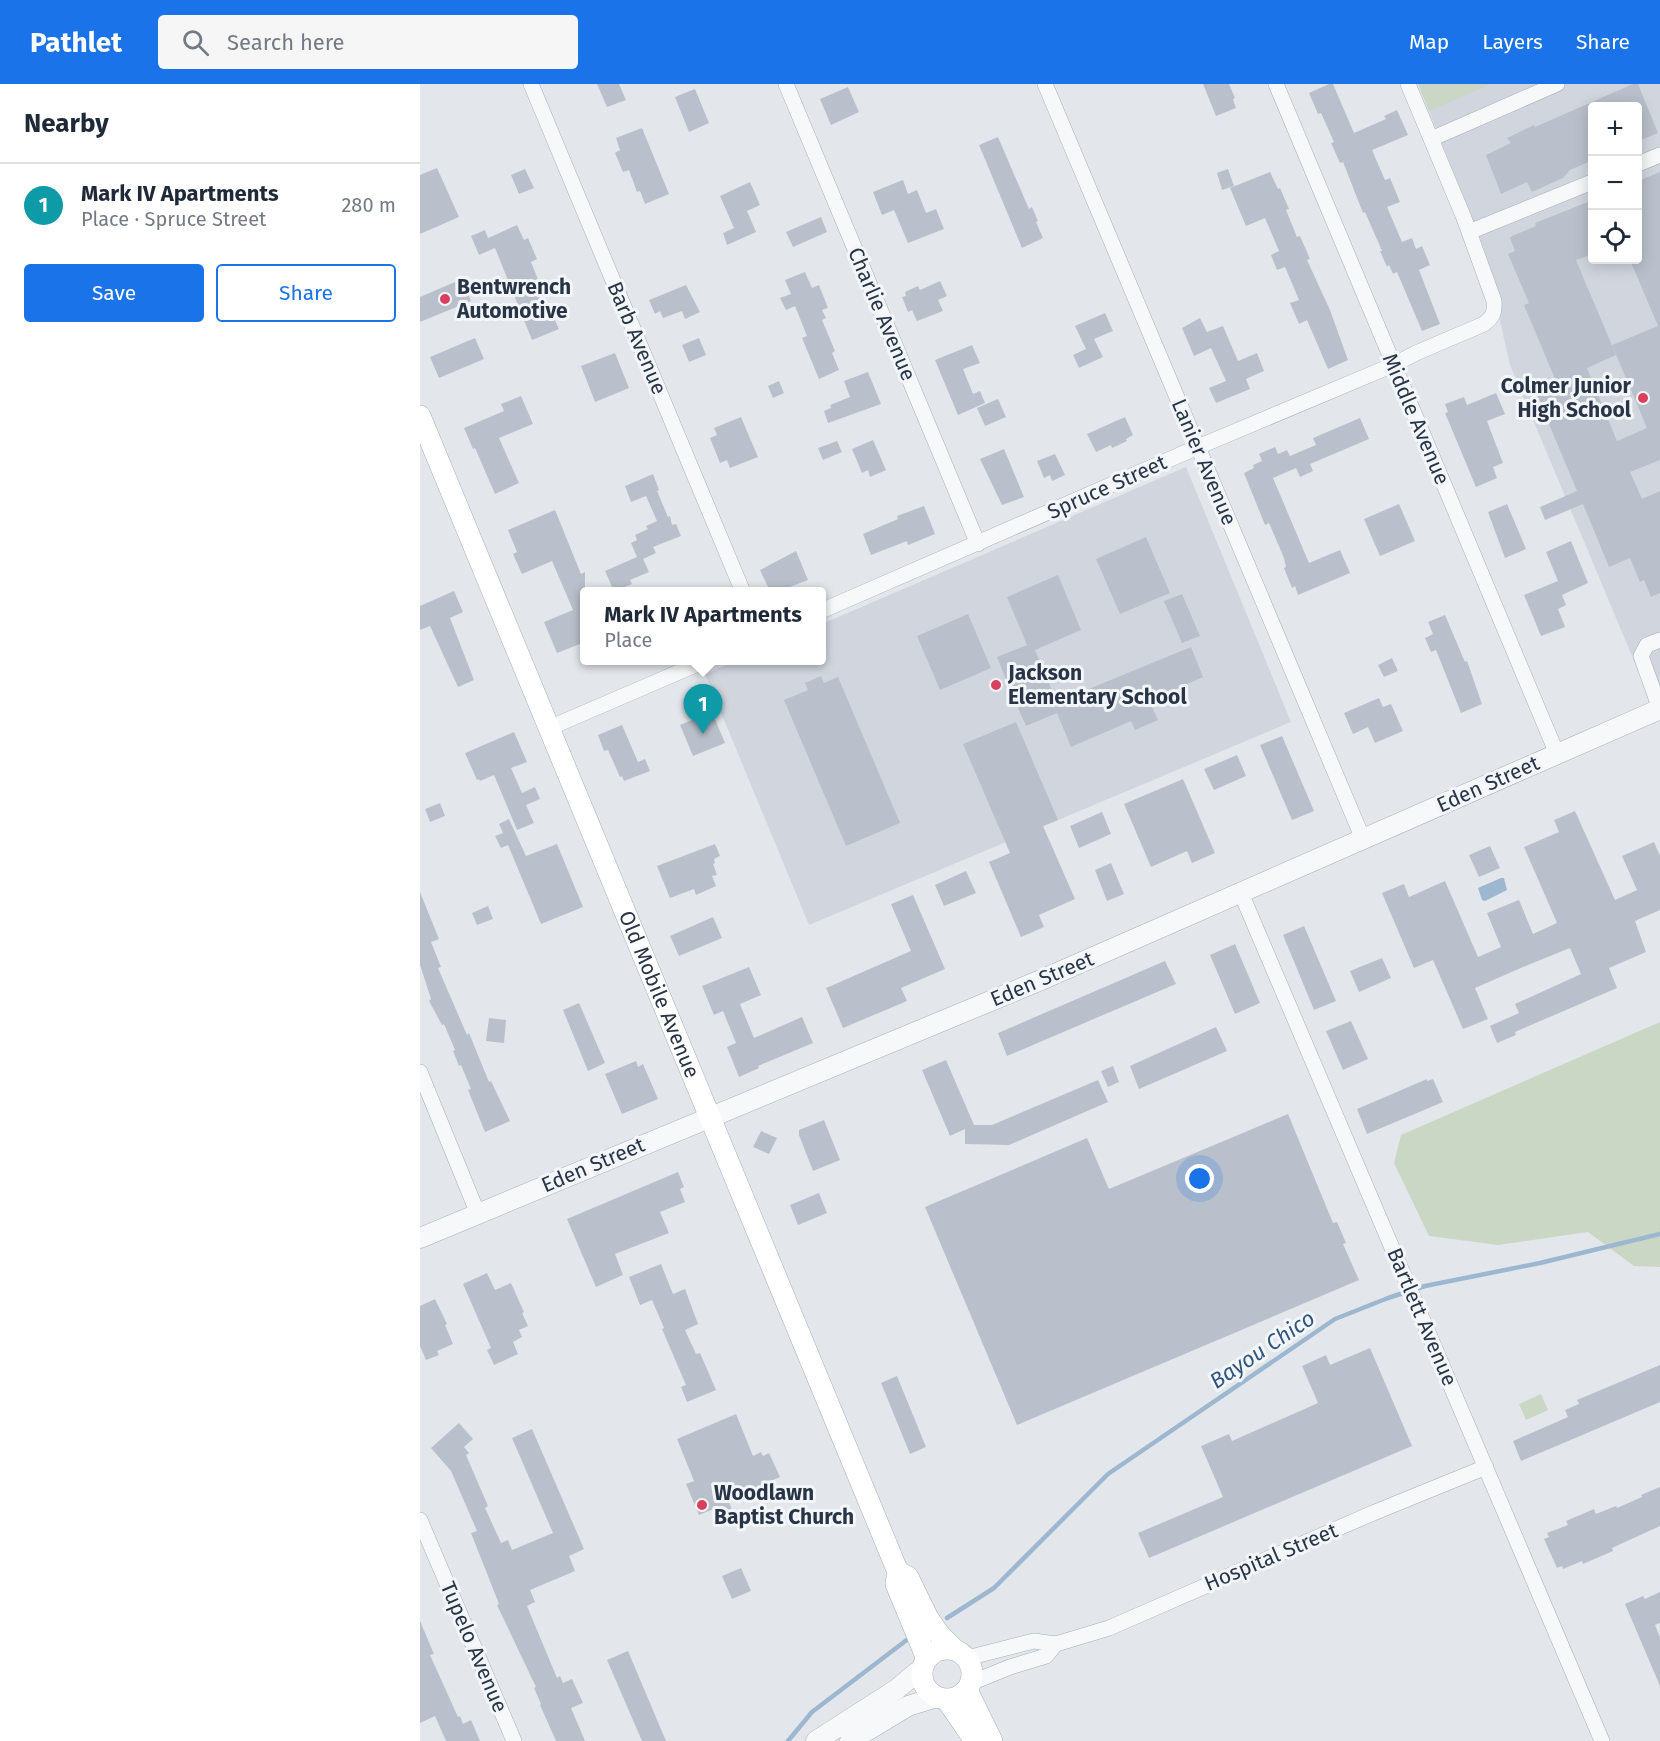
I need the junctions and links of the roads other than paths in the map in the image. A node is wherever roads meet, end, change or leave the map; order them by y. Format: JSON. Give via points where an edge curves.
{"nodes":[{"id":1,"x":531,"y":84,"type":"edge"},
{"id":2,"x":786,"y":84,"type":"edge"},
{"id":3,"x":1045,"y":84,"type":"edge"},
{"id":4,"x":1276,"y":84,"type":"edge"},
{"id":5,"x":1408,"y":84,"type":"edge"},
{"id":6,"x":1557,"y":84,"type":"edge"},
{"id":7,"x":1431,"y":139,"type":"junction"},
{"id":8,"x":1660,"y":155,"type":"edge"},
{"id":9,"x":1642,"y":162,"type":"edge"},
{"id":10,"x":1588,"y":184,"type":"edge"},
{"id":11,"x":1469,"y":232,"type":"junction"},
{"id":12,"x":1393,"y":365,"type":"junction"},
{"id":13,"x":420,"y":416,"type":"edge"},
{"id":14,"x":1197,"y":447,"type":"junction"},
{"id":15,"x":978,"y":544,"type":"junction"},
{"id":16,"x":741,"y":587,"type":"edge"},
{"id":17,"x":826,"y":609,"type":"edge"},
{"id":18,"x":1660,"y":640,"type":"edge"},
{"id":19,"x":694,"y":665,"type":"edge"},
{"id":20,"x":1660,"y":709,"type":"edge"},
{"id":21,"x":549,"y":728,"type":"junction"},
{"id":22,"x":1557,"y":754,"type":"junction"},
{"id":23,"x":1363,"y":839,"type":"junction"},
{"id":24,"x":1241,"y":893,"type":"junction"},
{"id":25,"x":420,"y":1072,"type":"edge"},
{"id":26,"x":709,"y":1118,"type":"junction"},
{"id":27,"x":478,"y":1214,"type":"junction"},
{"id":28,"x":420,"y":1238,"type":"edge"},
{"id":29,"x":1486,"y":1467,"type":"junction"},
{"id":30,"x":420,"y":1520,"type":"edge"},
{"id":31,"x":898,"y":1572,"type":"junction"},
{"id":32,"x":1056,"y":1644,"type":"junction"},
{"id":33,"x":960,"y":1653,"type":"junction"},
{"id":34,"x":925,"y":1663,"type":"junction"},
{"id":35,"x":970,"y":1686,"type":"junction"},
{"id":36,"x":942,"y":1698,"type":"junction"},
{"id":37,"x":514,"y":1741,"type":"edge"},
{"id":38,"x":816,"y":1741,"type":"edge"},
{"id":39,"x":850,"y":1741,"type":"edge"},
{"id":40,"x":975,"y":1741,"type":"edge"},
{"id":41,"x":992,"y":1741,"type":"edge"},
{"id":42,"x":1602,"y":1741,"type":"edge"}],
"edges":[{"from":1,"to":16,"type":"street","name":"Barb Avenue"},
{"from":2,"to":15,"type":"street","name":"Charlie Avenue"},
{"from":3,"to":14,"type":"street","name":"Lanier Avenue"},
{"from":4,"to":12,"type":"street","name":"Middle Avenue"},
{"from":5,"to":7,"type":"street"},
{"from":6,"to":7,"type":"street"},
{"from":7,"to":11,"type":"street"},
{"from":8,"to":9,"type":"street"},
{"from":10,"to":11,"type":"street"},
{"from":11,"to":12,"type":"street","name":"Spruce Street","via":[[1494,301],[1492,317],[1485,324]]},
{"from":12,"to":14,"type":"street","name":"Spruce Street"},
{"from":12,"to":22,"type":"street","name":"Middle Avenue"},
{"from":13,"to":21,"type":"main road","name":"Old Mobile Avenue"},
{"from":14,"to":15,"type":"street","name":"Spruce Street"},
{"from":14,"to":23,"type":"street","name":"Lanier Avenue"},
{"from":15,"to":17,"type":"street","name":"Spruce Street"},
{"from":18,"to":20,"type":"street","via":[[1647,645],[1641,656]]},
{"from":19,"to":21,"type":"street"},
{"from":20,"to":22,"type":"street","name":"Eden Street"},
{"from":21,"to":26,"type":"main road","name":"Old Mobile Avenue"},
{"from":22,"to":23,"type":"street","name":"Eden Street"},
{"from":23,"to":24,"type":"street","name":"Eden Street"},
{"from":24,"to":26,"type":"street","name":"Eden Street"},
{"from":24,"to":29,"type":"street","name":"Bartlett Avenue"},
{"from":25,"to":27,"type":"street"},
{"from":26,"to":27,"type":"street","name":"Eden Street"},
{"from":26,"to":31,"type":"main road","name":"Old Mobile Avenue"},
{"from":27,"to":28,"type":"street","name":"Eden Street"},
{"from":29,"to":32,"type":"street","name":"Hospital Street","via":[[1109,1628]]},
{"from":29,"to":42,"type":"street","name":"Bartlett Avenue"},
{"from":30,"to":37,"type":"street","name":"Tupelo Avenue"},
{"from":31,"to":33,"type":"main road","name":"Old Mobile Avenue","via":[[908,1577],[939,1634]]},
{"from":31,"to":34,"type":"main road","name":"Old Mobile Avenue","via":[[896,1584]]},
{"from":32,"to":33,"type":"street","name":"Hospital Street","via":[[1034,1641]]},
{"from":32,"to":35,"type":"street","name":"Hospital Street","via":[[1046,1656]]},
{"from":33,"to":34,"type":"main road","via":[[939,1650]]},
{"from":33,"to":35,"type":"main road","name":"Old Mobile Avenue","via":[[973,1670]]},
{"from":34,"to":36,"type":"main road","name":"Old Mobile Avenue","via":[[924,1685]]},
{"from":34,"to":38,"type":"street","via":[[897,1689]]},
{"from":35,"to":36,"type":"main road","via":[[962,1695]]},
{"from":35,"to":41,"type":"main road","name":"Old Mobile Avenue"},
{"from":36,"to":39,"type":"street","via":[[908,1706]]},
{"from":36,"to":40,"type":"main road","name":"Old Mobile Avenue"}]}
